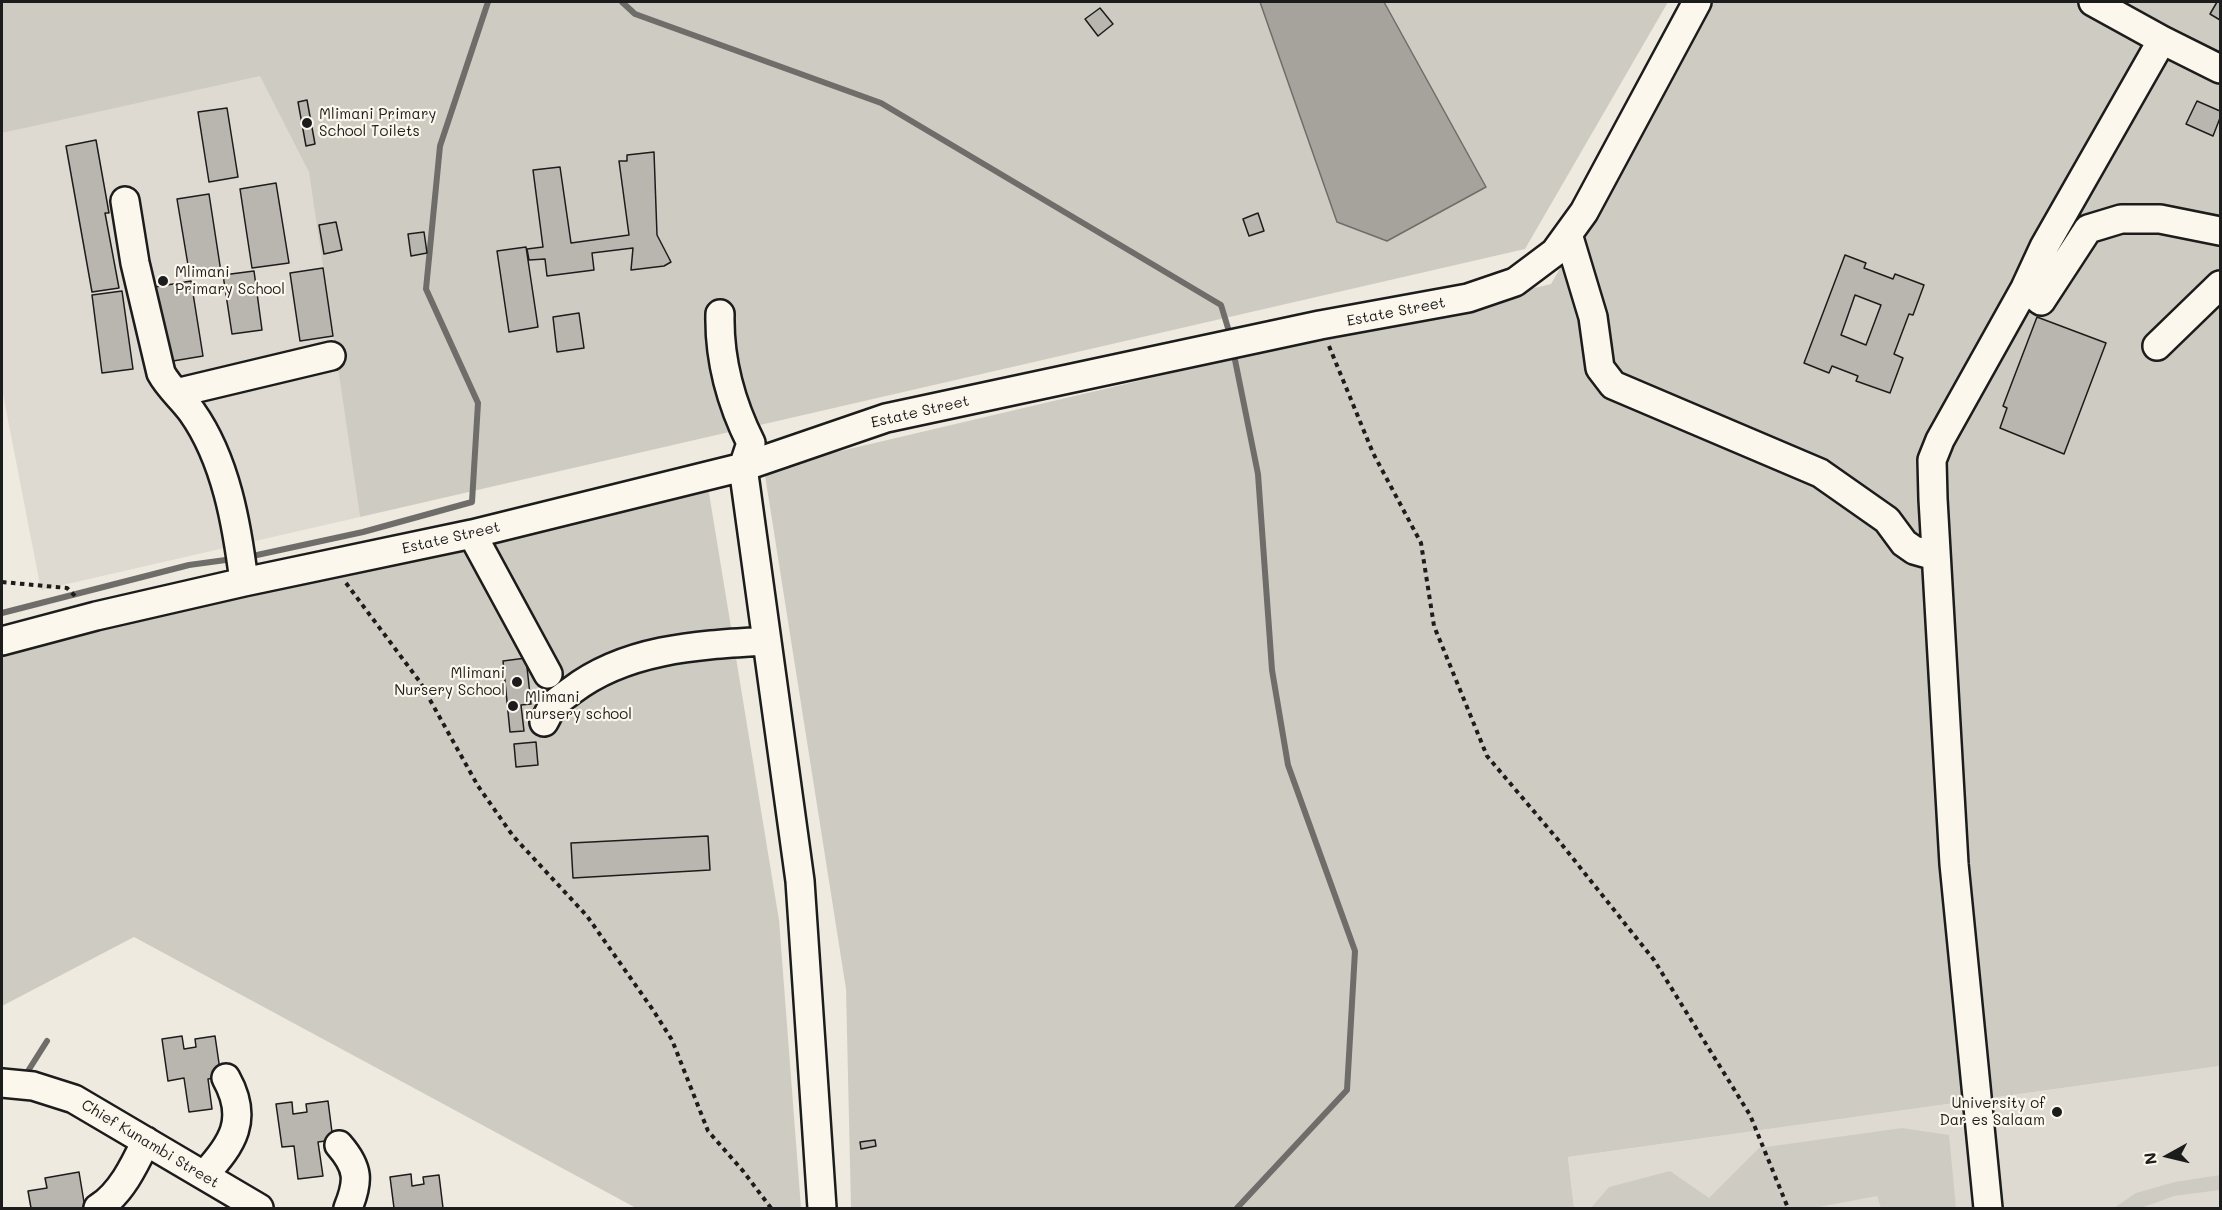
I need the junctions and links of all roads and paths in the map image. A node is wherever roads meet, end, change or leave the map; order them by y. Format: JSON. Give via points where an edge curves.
{"nodes":[{"id":1,"x":1697,"y":2,"type":"edge"},
{"id":2,"x":2093,"y":2,"type":"edge"},
{"id":3,"x":2162,"y":40,"type":"junction"},
{"id":4,"x":2220,"y":69,"type":"edge"},
{"id":5,"x":125,"y":201,"type":"dead end"},
{"id":6,"x":2220,"y":231,"type":"edge"},
{"id":7,"x":1568,"y":234,"type":"junction"},
{"id":8,"x":2220,"y":285,"type":"edge"},
{"id":9,"x":2025,"y":288,"type":"junction"},
{"id":10,"x":720,"y":314,"type":"dead end"},
{"id":11,"x":1320,"y":326,"type":"junction"},
{"id":12,"x":2157,"y":346,"type":"dead end"},
{"id":13,"x":331,"y":356,"type":"dead end"},
{"id":14,"x":176,"y":393,"type":"junction"},
{"id":15,"x":743,"y":467,"type":"junction"},
{"id":16,"x":472,"y":534,"type":"junction"},
{"id":17,"x":1935,"y":556,"type":"junction"},
{"id":18,"x":332,"y":564,"type":"junction"},
{"id":19,"x":2,"y":582,"type":"edge"},
{"id":20,"x":244,"y":582,"type":"junction"},
{"id":21,"x":96,"y":616,"type":"junction"},
{"id":22,"x":2,"y":641,"type":"edge"},
{"id":23,"x":767,"y":641,"type":"junction"},
{"id":24,"x":548,"y":674,"type":"dead end"},
{"id":25,"x":544,"y":722,"type":"dead end"},
{"id":26,"x":226,"y":1077,"type":"dead end"},
{"id":27,"x":2,"y":1083,"type":"edge"},
{"id":28,"x":146,"y":1141,"type":"junction"},
{"id":29,"x":339,"y":1145,"type":"dead end"},
{"id":30,"x":204,"y":1175,"type":"junction"},
{"id":31,"x":98,"y":1209,"type":"edge"},
{"id":32,"x":259,"y":1209,"type":"edge"},
{"id":33,"x":348,"y":1209,"type":"edge"},
{"id":34,"x":771,"y":1209,"type":"edge"},
{"id":35,"x":822,"y":1209,"type":"edge"},
{"id":36,"x":1788,"y":1209,"type":"edge"},
{"id":37,"x":1988,"y":1209,"type":"edge"}],
"edges":[{"from":1,"to":7,"type":"street","name":"Estate Street","via":[[1584,212]]},
{"from":2,"to":3,"type":"street"},
{"from":3,"to":4,"type":"street"},
{"from":3,"to":9,"type":"street"},
{"from":5,"to":14,"type":"street","via":[[160,373]]},
{"from":6,"to":9,"type":"street","via":[[2160,219],[2110,222],[2088,229],[2041,302]]},
{"from":7,"to":11,"type":"street","name":"Estate Street","via":[[1555,252],[1515,282],[1468,298]]},
{"from":7,"to":17,"type":"street","via":[[1593,317],[1600,368],[1613,385],[1820,472],[1887,520],[1914,550]]},
{"from":8,"to":12,"type":"street"},
{"from":9,"to":17,"type":"street","via":[[1932,460]]},
{"from":10,"to":15,"type":"street","via":[[724,363],[738,417],[751,443]]},
{"from":11,"to":15,"type":"street","name":"Estate Street","via":[[886,418]]},
{"from":11,"to":36,"type":"path","via":[[1373,453],[1421,543],[1434,626],[1487,756],[1654,960],[1750,1115]]},
{"from":13,"to":14,"type":"street"},
{"from":14,"to":20,"type":"street","via":[[192,412],[217,460],[235,523]]},
{"from":15,"to":16,"type":"street","name":"Estate Street"},
{"from":15,"to":23,"type":"street"},
{"from":16,"to":18,"type":"street","name":"Estate Street"},
{"from":16,"to":24,"type":"street"},
{"from":17,"to":37,"type":"street","via":[[1954,864]]},
{"from":18,"to":20,"type":"street","name":"Estate Street"},
{"from":18,"to":34,"type":"path","via":[[420,682],[477,786],[513,836],[587,916],[653,1010],[672,1040],[708,1131]]},
{"from":19,"to":21,"type":"path","via":[[67,588]]},
{"from":20,"to":21,"type":"street","name":"Estate Street"},
{"from":21,"to":22,"type":"street","name":"Estate Street"},
{"from":23,"to":25,"type":"street","via":[[700,646],[620,664],[588,678],[554,704]]},
{"from":23,"to":35,"type":"street","via":[[800,881]]},
{"from":26,"to":30,"type":"street","via":[[237,1103],[236,1129],[222,1156]]},
{"from":27,"to":28,"type":"street","name":"Chief Kunambi Street","via":[[33,1086],[74,1099]]},
{"from":28,"to":30,"type":"street","name":"Chief Kunambi Street"},
{"from":28,"to":31,"type":"street","via":[[123,1182]]},
{"from":29,"to":33,"type":"street","via":[[352,1159],[355,1174]]},
{"from":30,"to":32,"type":"street","name":"Chief Kunambi Street"}]}
